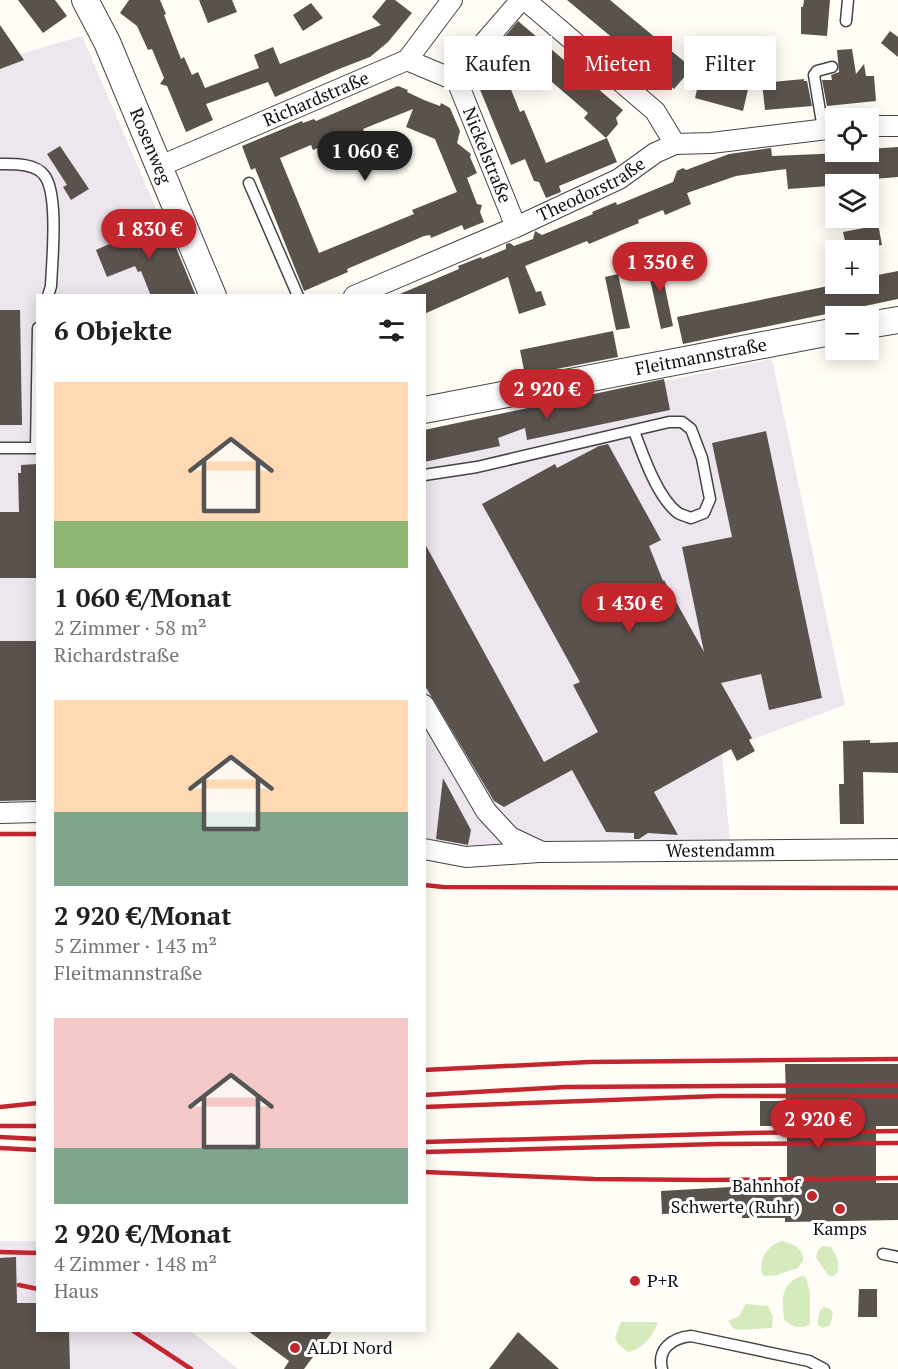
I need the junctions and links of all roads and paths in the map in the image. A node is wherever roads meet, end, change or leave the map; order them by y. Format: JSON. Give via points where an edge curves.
{"nodes":[{"id":1,"x":85,"y":0,"type":"edge"},
{"id":2,"x":523,"y":0,"type":"edge"},
{"id":3,"x":848,"y":0,"type":"edge"},
{"id":4,"x":446,"y":2,"type":"edge"},
{"id":5,"x":846,"y":21,"type":"dead end"},
{"id":6,"x":491,"y":36,"type":"edge"},
{"id":7,"x":407,"y":60,"type":"junction"},
{"id":8,"x":832,"y":67,"type":"dead end"},
{"id":9,"x":444,"y":76,"type":"edge"},
{"id":10,"x":461,"y":90,"type":"edge"},
{"id":11,"x":825,"y":115,"type":"edge"},
{"id":12,"x":879,"y":126,"type":"edge"},
{"id":13,"x":898,"y":126,"type":"edge"},
{"id":14,"x":825,"y":129,"type":"edge"},
{"id":15,"x":675,"y":144,"type":"junction"},
{"id":16,"x":0,"y":164,"type":"edge"},
{"id":17,"x":158,"y":167,"type":"junction"},
{"id":18,"x":249,"y":183,"type":"dead end"},
{"id":19,"x":516,"y":227,"type":"junction"},
{"id":20,"x":49,"y":294,"type":"edge"},
{"id":21,"x":212,"y":294,"type":"edge"},
{"id":22,"x":297,"y":294,"type":"edge"},
{"id":23,"x":359,"y":294,"type":"edge"},
{"id":24,"x":898,"y":320,"type":"edge"},
{"id":25,"x":879,"y":323,"type":"edge"},
{"id":26,"x":825,"y":333,"type":"edge"},
{"id":27,"x":426,"y":410,"type":"edge"},
{"id":28,"x":634,"y":430,"type":"junction"},
{"id":29,"x":0,"y":448,"type":"edge"},
{"id":30,"x":36,"y":448,"type":"edge"},
{"id":31,"x":426,"y":475,"type":"edge"},
{"id":32,"x":426,"y":708,"type":"edge"},
{"id":33,"x":36,"y":812,"type":"edge"},
{"id":34,"x":0,"y":813,"type":"edge"},
{"id":35,"x":426,"y":849,"type":"edge"},
{"id":36,"x":898,"y":849,"type":"edge"},
{"id":37,"x":542,"y":852,"type":"junction"},
{"id":38,"x":883,"y":1254,"type":"dead end"},
{"id":39,"x":898,"y":1257,"type":"edge"},
{"id":40,"x":662,"y":1369,"type":"edge"},
{"id":41,"x":824,"y":1369,"type":"edge"}],
"edges":[{"from":1,"to":17,"type":"street","name":"Rosenweg","via":[[107,42]]},
{"from":2,"to":6,"type":"street"},
{"from":2,"to":15,"type":"street","via":[[655,111]]},
{"from":3,"to":5,"type":"lane"},
{"from":4,"to":7,"type":"street"},
{"from":7,"to":9,"type":"street"},
{"from":7,"to":17,"type":"street","name":"Richardstraße"},
{"from":8,"to":11,"type":"lane","via":[[814,75]]},
{"from":10,"to":19,"type":"street","name":"Nickelstraße"},
{"from":12,"to":13,"type":"street"},
{"from":14,"to":15,"type":"street","name":"Theodorstraße"},
{"from":15,"to":19,"type":"street","name":"Theodorstraße","via":[[655,153],[620,179]]},
{"from":16,"to":20,"type":"lane","via":[[34,168],[45,175],[54,206]]},
{"from":17,"to":21,"type":"street","name":"Rosenweg"},
{"from":18,"to":22,"type":"lane"},
{"from":19,"to":23,"type":"street","name":"Theodorstraße"},
{"from":24,"to":25,"type":"street"},
{"from":26,"to":27,"type":"street","name":"Fleitmannstraße"},
{"from":28,"to":28,"type":"lane","via":[[669,422],[682,422],[691,429],[702,458],[710,499],[704,513],[692,518],[678,513],[664,496]]},
{"from":28,"to":31,"type":"lane","via":[[477,467]]},
{"from":29,"to":30,"type":"lane"},
{"from":32,"to":37,"type":"street","name":"Westendamm","via":[[486,811],[510,837]]},
{"from":33,"to":34,"type":"street"},
{"from":35,"to":37,"type":"street","name":"Westendamm","via":[[483,857]]},
{"from":36,"to":37,"type":"street","name":"Westendamm"},
{"from":38,"to":39,"type":"lane"},
{"from":40,"to":41,"type":"lane","via":[[662,1352],[670,1342],[691,1336],[809,1361]]}]}
